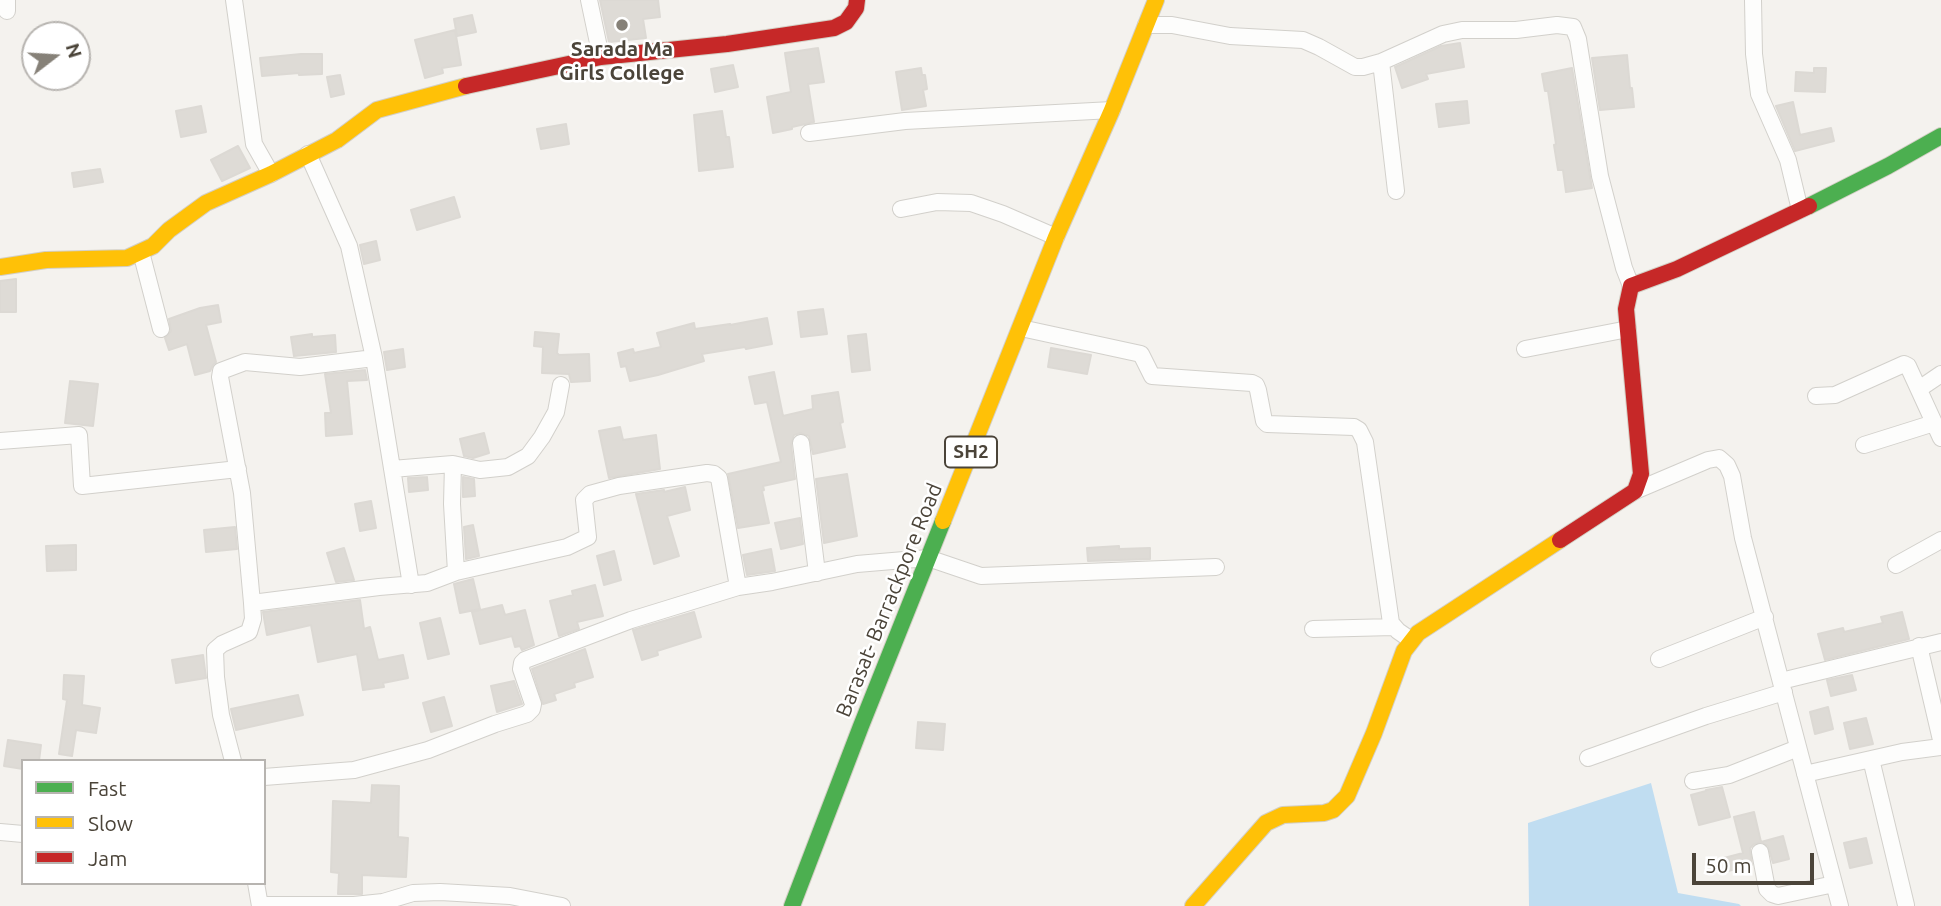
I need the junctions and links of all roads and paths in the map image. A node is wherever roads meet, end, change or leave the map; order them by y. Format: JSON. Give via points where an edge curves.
{"nodes":[{"id":1,"x":234,"y":0,"type":"edge"},
{"id":2,"x":589,"y":0,"type":"edge"},
{"id":3,"x":857,"y":0,"type":"edge"},
{"id":4,"x":1156,"y":0,"type":"edge"},
{"id":5,"x":1753,"y":0,"type":"edge"},
{"id":6,"x":1146,"y":25,"type":"junction"},
{"id":7,"x":601,"y":57,"type":"junction"},
{"id":8,"x":1381,"y":62,"type":"junction"},
{"id":9,"x":1112,"y":110,"type":"junction"},
{"id":10,"x":809,"y":133,"type":"dead end"},
{"id":11,"x":1941,"y":136,"type":"edge"},
{"id":12,"x":308,"y":154,"type":"junction"},
{"id":13,"x":271,"y":174,"type":"junction"},
{"id":14,"x":1396,"y":191,"type":"dead end"},
{"id":15,"x":901,"y":209,"type":"dead end"},
{"id":16,"x":1800,"y":210,"type":"junction"},
{"id":17,"x":1056,"y":237,"type":"junction"},
{"id":18,"x":141,"y":252,"type":"junction"},
{"id":19,"x":0,"y":267,"type":"edge"},
{"id":20,"x":1631,"y":286,"type":"junction"},
{"id":21,"x":1021,"y":328,"type":"junction"},
{"id":22,"x":161,"y":329,"type":"dead end"},
{"id":23,"x":1628,"y":329,"type":"junction"},
{"id":24,"x":1525,"y":349,"type":"dead end"},
{"id":25,"x":374,"y":358,"type":"junction"},
{"id":26,"x":1941,"y":374,"type":"edge"},
{"id":27,"x":561,"y":385,"type":"dead end"},
{"id":28,"x":1919,"y":388,"type":"junction"},
{"id":29,"x":1816,"y":396,"type":"dead end"},
{"id":30,"x":1938,"y":430,"type":"edge"},
{"id":31,"x":0,"y":441,"type":"edge"},
{"id":32,"x":801,"y":443,"type":"dead end"},
{"id":33,"x":1864,"y":445,"type":"dead end"},
{"id":34,"x":453,"y":464,"type":"junction"},
{"id":35,"x":238,"y":469,"type":"junction"},
{"id":36,"x":393,"y":469,"type":"junction"},
{"id":37,"x":1635,"y":491,"type":"junction"},
{"id":38,"x":1941,"y":540,"type":"edge"},
{"id":39,"x":928,"y":558,"type":"junction"},
{"id":40,"x":1896,"y":565,"type":"dead end"},
{"id":41,"x":1216,"y":567,"type":"dead end"},
{"id":42,"x":456,"y":572,"type":"junction"},
{"id":43,"x":817,"y":573,"type":"junction"},
{"id":44,"x":411,"y":585,"type":"junction"},
{"id":45,"x":738,"y":587,"type":"junction"},
{"id":46,"x":252,"y":603,"type":"junction"},
{"id":47,"x":1765,"y":617,"type":"junction"},
{"id":48,"x":1394,"y":627,"type":"junction"},
{"id":49,"x":1313,"y":629,"type":"dead end"},
{"id":50,"x":1411,"y":640,"type":"junction"},
{"id":51,"x":1941,"y":642,"type":"edge"},
{"id":52,"x":1919,"y":646,"type":"junction"},
{"id":53,"x":1659,"y":659,"type":"dead end"},
{"id":54,"x":1782,"y":687,"type":"junction"},
{"id":55,"x":1941,"y":740,"type":"edge"},
{"id":56,"x":1941,"y":747,"type":"edge"},
{"id":57,"x":1798,"y":748,"type":"junction"},
{"id":58,"x":1588,"y":758,"type":"dead end"},
{"id":59,"x":232,"y":759,"type":"edge"},
{"id":60,"x":1871,"y":760,"type":"junction"},
{"id":61,"x":1805,"y":774,"type":"junction"},
{"id":62,"x":266,"y":777,"type":"edge"},
{"id":63,"x":1693,"y":781,"type":"dead end"},
{"id":64,"x":0,"y":832,"type":"edge"},
{"id":65,"x":21,"y":834,"type":"edge"},
{"id":66,"x":1759,"y":852,"type":"dead end"},
{"id":67,"x":1834,"y":884,"type":"junction"},
{"id":68,"x":256,"y":885,"type":"edge"},
{"id":69,"x":260,"y":905,"type":"edge"},
{"id":70,"x":1906,"y":905,"type":"edge"},
{"id":71,"x":562,"y":906,"type":"edge"},
{"id":72,"x":792,"y":906,"type":"edge"},
{"id":73,"x":1193,"y":906,"type":"edge"},
{"id":74,"x":1840,"y":906,"type":"edge"}],
"edges":[{"from":1,"to":13,"type":"street","via":[[254,144]]},
{"from":2,"to":7,"type":"street"},
{"from":3,"to":7,"type":"street","via":[[846,22],[834,28]]},
{"from":4,"to":6,"type":"street","name":"Barasat- Barrackpore Road","number":"SH2"},
{"from":5,"to":16,"type":"street","via":[[1759,94],[1788,160]]},
{"from":6,"to":8,"type":"street","via":[[1303,40],[1355,67]]},
{"from":6,"to":9,"type":"street","name":"Barasat- Barrackpore Road","number":"SH2"},
{"from":7,"to":12,"type":"street","via":[[377,110],[337,140]]},
{"from":8,"to":14,"type":"street"},
{"from":8,"to":20,"type":"street","via":[[1462,30],[1573,27],[1600,176]]},
{"from":9,"to":10,"type":"street","via":[[905,121]]},
{"from":9,"to":17,"type":"street","name":"Barasat- Barrackpore Road","number":"SH2"},
{"from":11,"to":16,"type":"street"},
{"from":12,"to":13,"type":"street"},
{"from":12,"to":25,"type":"street","via":[[349,246]]},
{"from":13,"to":18,"type":"street","via":[[206,203]]},
{"from":15,"to":17,"type":"street","via":[[937,202],[971,203]]},
{"from":16,"to":20,"type":"street"},
{"from":17,"to":21,"type":"street","name":"Barasat- Barrackpore Road","number":"SH2"},
{"from":18,"to":19,"type":"street","via":[[127,258],[46,260]]},
{"from":18,"to":22,"type":"street"},
{"from":20,"to":23,"type":"street"},
{"from":21,"to":39,"type":"street","name":"Barasat- Barrackpore Road","number":"SH2"},
{"from":21,"to":48,"type":"street","via":[[1141,354],[1152,376],[1252,383],[1267,424],[1354,426],[1359,430],[1365,442]]},
{"from":23,"to":24,"type":"street"},
{"from":23,"to":37,"type":"street","via":[[1641,474]]},
{"from":25,"to":35,"type":"street","via":[[300,367],[245,362],[221,371]]},
{"from":25,"to":36,"type":"street"},
{"from":26,"to":28,"type":"street"},
{"from":27,"to":34,"type":"street","via":[[556,412],[528,456],[508,467],[480,470]]},
{"from":28,"to":29,"type":"street","via":[[1904,364],[1835,395]]},
{"from":28,"to":30,"type":"street"},
{"from":30,"to":33,"type":"street"},
{"from":31,"to":35,"type":"street","via":[[79,435],[82,486]]},
{"from":32,"to":43,"type":"street"},
{"from":34,"to":36,"type":"street"},
{"from":34,"to":42,"type":"street"},
{"from":35,"to":46,"type":"street"},
{"from":36,"to":44,"type":"street"},
{"from":37,"to":47,"type":"street","via":[[1708,460],[1719,458],[1727,465]]},
{"from":37,"to":50,"type":"street"},
{"from":38,"to":40,"type":"street"},
{"from":39,"to":41,"type":"street","via":[[981,576]]},
{"from":39,"to":43,"type":"street","via":[[857,564]]},
{"from":39,"to":72,"type":"street","name":"Barasat- Barrackpore Road","number":"SH2"},
{"from":42,"to":44,"type":"street"},
{"from":42,"to":45,"type":"street","via":[[585,540],[589,533],[584,500],[590,494],[707,473],[719,478]]},
{"from":43,"to":45,"type":"street"},
{"from":44,"to":46,"type":"street"},
{"from":45,"to":62,"type":"street","via":[[525,660],[521,669],[533,704],[527,714],[428,750],[354,770]]},
{"from":46,"to":59,"type":"street","via":[[249,632],[215,650],[221,715]]},
{"from":47,"to":53,"type":"street"},
{"from":47,"to":54,"type":"street"},
{"from":48,"to":49,"type":"street"},
{"from":48,"to":50,"type":"street"},
{"from":50,"to":73,"type":"street","via":[[1347,796],[1324,813],[1283,815],[1266,823]]},
{"from":51,"to":52,"type":"street"},
{"from":52,"to":54,"type":"street"},
{"from":52,"to":55,"type":"street"},
{"from":54,"to":57,"type":"street"},
{"from":54,"to":58,"type":"street"},
{"from":56,"to":60,"type":"street"},
{"from":57,"to":61,"type":"street"},
{"from":57,"to":63,"type":"street","via":[[1729,775]]},
{"from":60,"to":61,"type":"street"},
{"from":60,"to":70,"type":"street"},
{"from":61,"to":67,"type":"street"},
{"from":64,"to":65,"type":"street"},
{"from":66,"to":67,"type":"street","via":[[1767,890],[1772,894]]},
{"from":67,"to":74,"type":"street"},
{"from":68,"to":69,"type":"street"},
{"from":69,"to":71,"type":"street","via":[[354,905],[440,891],[510,896]]}]}
